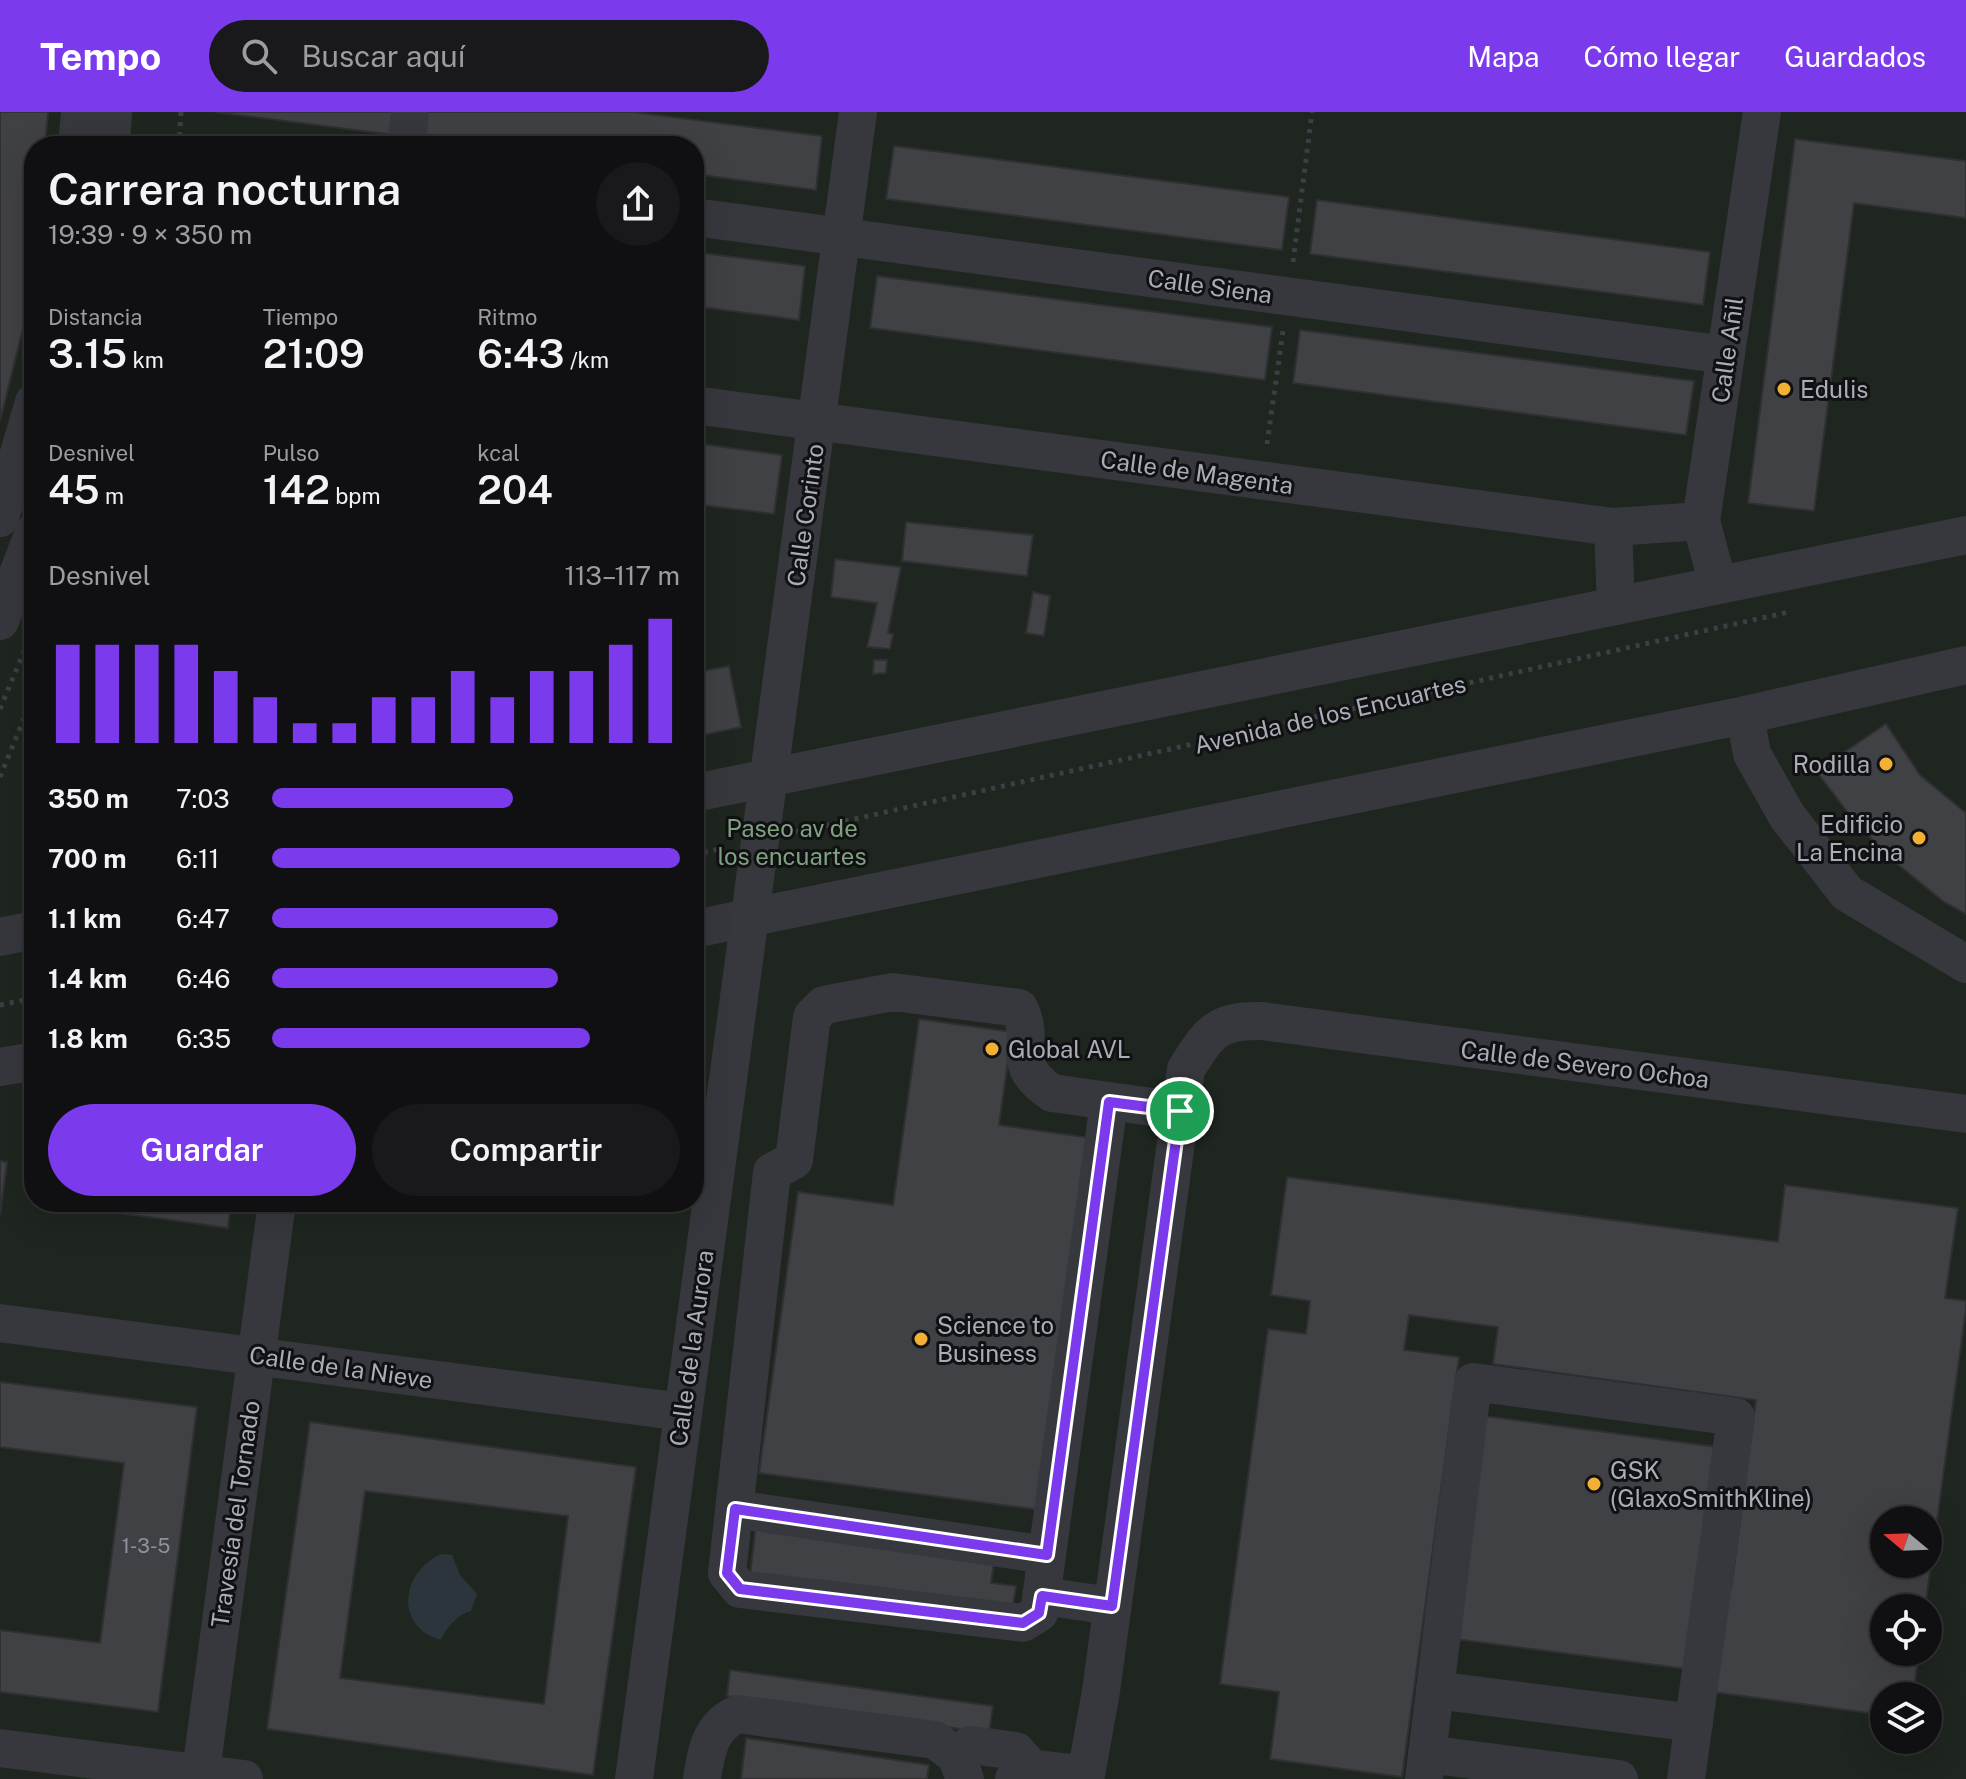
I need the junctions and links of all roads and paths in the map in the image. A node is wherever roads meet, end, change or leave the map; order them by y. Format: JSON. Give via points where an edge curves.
{"nodes":[{"id":1,"x":80,"y":112,"type":"edge"},
{"id":2,"x":113,"y":112,"type":"edge"},
{"id":3,"x":181,"y":112,"type":"edge"},
{"id":4,"x":410,"y":112,"type":"edge"},
{"id":5,"x":858,"y":112,"type":"edge"},
{"id":6,"x":1762,"y":112,"type":"edge"},
{"id":7,"x":78,"y":136,"type":"edge"},
{"id":8,"x":112,"y":136,"type":"edge"},
{"id":9,"x":180,"y":136,"type":"edge"},
{"id":10,"x":407,"y":136,"type":"edge"},
{"id":11,"x":704,"y":218,"type":"edge"},
{"id":12,"x":841,"y":237,"type":"junction"},
{"id":13,"x":1726,"y":355,"type":"junction"},
{"id":14,"x":704,"y":406,"type":"edge"},
{"id":15,"x":817,"y":422,"type":"junction"},
{"id":16,"x":24,"y":436,"type":"edge"},
{"id":17,"x":0,"y":518,"type":"edge"},
{"id":18,"x":1701,"y":521,"type":"junction"},
{"id":19,"x":1613,"y":527,"type":"junction"},
{"id":20,"x":1966,"y":535,"type":"edge"},
{"id":21,"x":24,"y":581,"type":"edge"},
{"id":22,"x":1718,"y":585,"type":"junction"},
{"id":23,"x":1616,"y":606,"type":"junction"},
{"id":24,"x":1796,"y":610,"type":"dead end"},
{"id":25,"x":14,"y":630,"type":"edge"},
{"id":26,"x":1966,"y":665,"type":"edge"},
{"id":27,"x":0,"y":709,"type":"edge"},
{"id":28,"x":1745,"y":715,"type":"junction"},
{"id":29,"x":24,"y":718,"type":"edge"},
{"id":30,"x":0,"y":777,"type":"edge"},
{"id":31,"x":769,"y":777,"type":"junction"},
{"id":32,"x":704,"y":791,"type":"edge"},
{"id":33,"x":761,"y":840,"type":"junction"},
{"id":34,"x":704,"y":853,"type":"edge"},
{"id":35,"x":750,"y":917,"type":"junction"},
{"id":36,"x":704,"y":927,"type":"edge"},
{"id":37,"x":24,"y":932,"type":"edge"},
{"id":38,"x":0,"y":937,"type":"edge"},
{"id":39,"x":1966,"y":964,"type":"edge"},
{"id":40,"x":24,"y":1000,"type":"edge"},
{"id":41,"x":0,"y":1005,"type":"edge"},
{"id":42,"x":24,"y":1063,"type":"edge"},
{"id":43,"x":0,"y":1067,"type":"edge"},
{"id":44,"x":1109,"y":1102,"type":"junction"},
{"id":45,"x":1180,"y":1111,"type":"junction"},
{"id":46,"x":1966,"y":1114,"type":"edge"},
{"id":47,"x":276,"y":1212,"type":"edge"},
{"id":48,"x":0,"y":1323,"type":"edge"},
{"id":49,"x":256,"y":1356,"type":"junction"},
{"id":50,"x":683,"y":1412,"type":"junction"},
{"id":51,"x":735,"y":1509,"type":"junction"},
{"id":52,"x":1047,"y":1555,"type":"junction"},
{"id":53,"x":1042,"y":1596,"type":"junction"},
{"id":54,"x":1112,"y":1606,"type":"junction"},
{"id":55,"x":1435,"y":1690,"type":"junction"},
{"id":56,"x":1694,"y":1723,"type":"junction"},
{"id":57,"x":0,"y":1748,"type":"edge"},
{"id":58,"x":1426,"y":1767,"type":"edge"},
{"id":59,"x":962,"y":1770,"type":"edge"},
{"id":60,"x":1018,"y":1775,"type":"edge"},
{"id":61,"x":201,"y":1776,"type":"edge"},
{"id":62,"x":1086,"y":1778,"type":"edge"},
{"id":63,"x":244,"y":1779,"type":"edge"},
{"id":64,"x":634,"y":1779,"type":"edge"},
{"id":65,"x":702,"y":1779,"type":"edge"},
{"id":66,"x":1619,"y":1779,"type":"edge"},
{"id":67,"x":1686,"y":1779,"type":"edge"}],
"edges":[{"from":1,"to":7,"type":"street"},
{"from":2,"to":8,"type":"street"},
{"from":3,"to":9,"type":"path"},
{"from":4,"to":10,"type":"street"},
{"from":5,"to":12,"type":"street","name":"Calle Corinto"},
{"from":6,"to":13,"type":"street","name":"Calle Añil"},
{"from":11,"to":12,"type":"street","name":"Calle Siena"},
{"from":12,"to":13,"type":"street","name":"Calle Siena"},
{"from":12,"to":15,"type":"street","name":"Calle Corinto"},
{"from":13,"to":18,"type":"street","name":"Calle Añil"},
{"from":14,"to":15,"type":"street","name":"Calle de Magenta"},
{"from":15,"to":19,"type":"street","name":"Calle de Magenta"},
{"from":15,"to":31,"type":"street","name":"Calle Corinto"},
{"from":16,"to":17,"type":"street"},
{"from":18,"to":19,"type":"street","name":"Calle de Magenta"},
{"from":18,"to":22,"type":"street","name":"Calle Añil"},
{"from":19,"to":23,"type":"street"},
{"from":20,"to":22,"type":"street","name":"Avenida de los Encuartes"},
{"from":21,"to":25,"type":"street"},
{"from":22,"to":23,"type":"street","name":"Avenida de los Encuartes"},
{"from":23,"to":31,"type":"street","name":"Avenida de los Encuartes"},
{"from":24,"to":33,"type":"path","name":"Avenida de los Encuartes"},
{"from":25,"to":27,"type":"path"},
{"from":26,"to":28,"type":"street"},
{"from":28,"to":35,"type":"street"},
{"from":28,"to":39,"type":"street","via":[[1752,754],[1787,816],[1847,893]]},
{"from":29,"to":30,"type":"path"},
{"from":31,"to":32,"type":"street","name":"Avenida de los Encuartes"},
{"from":31,"to":33,"type":"street","name":"Calle Corinto"},
{"from":33,"to":34,"type":"path","name":"Avenida de los Encuartes"},
{"from":33,"to":35,"type":"street","name":"Calle Corinto"},
{"from":35,"to":36,"type":"street"},
{"from":35,"to":50,"type":"street","name":"Calle de la Aurora"},
{"from":37,"to":38,"type":"street"},
{"from":40,"to":41,"type":"path"},
{"from":42,"to":43,"type":"street"},
{"from":44,"to":45,"type":"street"},
{"from":44,"to":51,"type":"street","via":[[1052,1093],[1037,1084],[1023,1063],[1026,1023],[1019,1008],[893,992],[824,1005],[812,1017],[794,1160],[772,1172]]},
{"from":44,"to":52,"type":"street"},
{"from":45,"to":46,"type":"street","name":"Calle de Severo Ochoa","via":[[1186,1069],[1208,1035],[1236,1021],[1262,1021]]},
{"from":45,"to":54,"type":"street"},
{"from":47,"to":49,"type":"street","name":"Travesía del Tornado"},
{"from":48,"to":49,"type":"street","name":"Calle de la Nieve"},
{"from":49,"to":50,"type":"street","name":"Calle de la Nieve"},
{"from":49,"to":61,"type":"street","name":"Travesía del Tornado"},
{"from":50,"to":64,"type":"street","name":"Calle de la Aurora"},
{"from":51,"to":52,"type":"street"},
{"from":51,"to":53,"type":"street","via":[[727,1573],[740,1589],[1023,1623],[1039,1613]]},
{"from":52,"to":53,"type":"street"},
{"from":53,"to":54,"type":"street"},
{"from":54,"to":62,"type":"street"},
{"from":55,"to":56,"type":"street"},
{"from":55,"to":56,"type":"street","via":[[1473,1382],[1736,1417]]},
{"from":55,"to":58,"type":"street"},
{"from":56,"to":67,"type":"street"},
{"from":57,"to":61,"type":"street"},
{"from":58,"to":66,"type":"street"},
{"from":59,"to":60,"type":"street"},
{"from":59,"to":65,"type":"street","via":[[935,1740],[737,1714],[715,1732]]},
{"from":60,"to":62,"type":"street"},
{"from":61,"to":63,"type":"street"}]}
